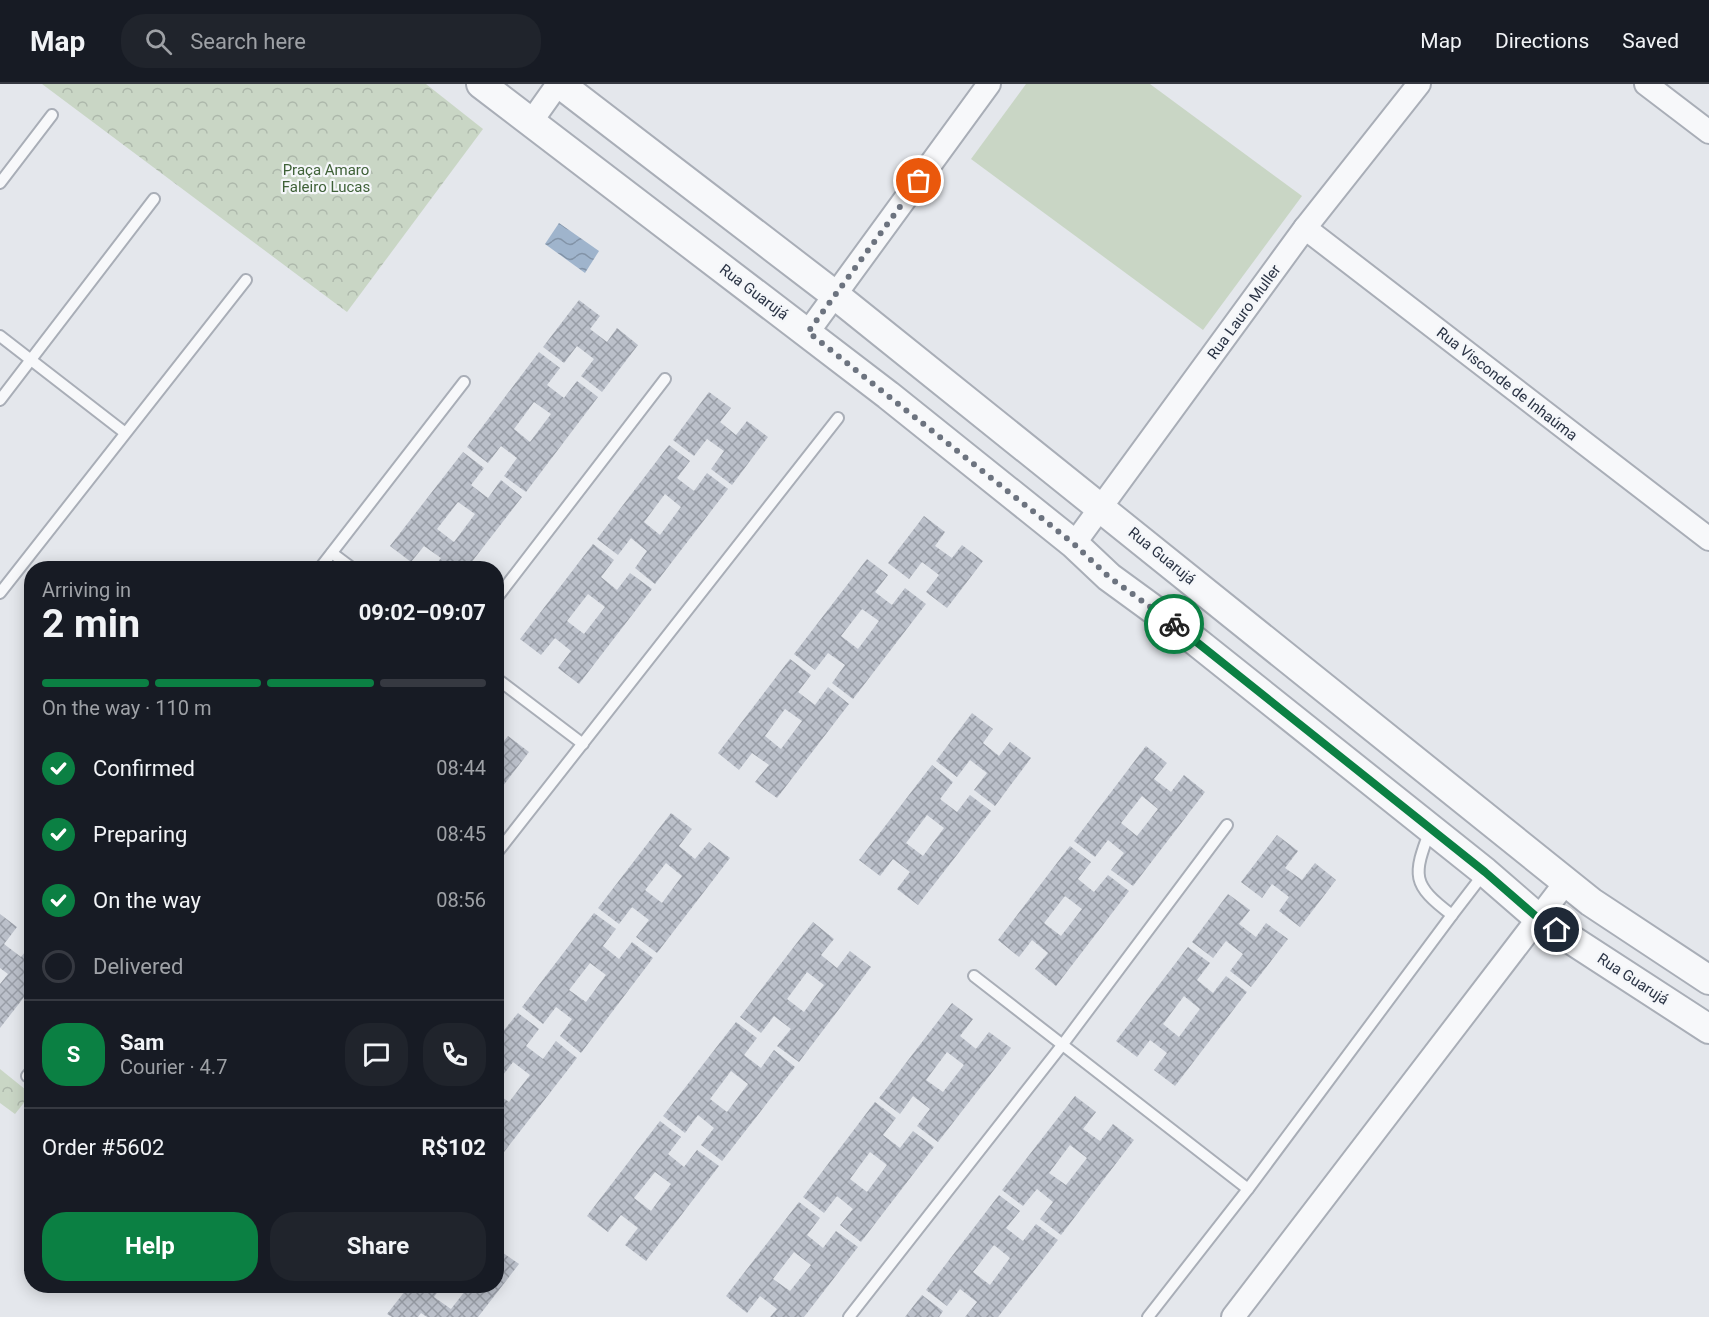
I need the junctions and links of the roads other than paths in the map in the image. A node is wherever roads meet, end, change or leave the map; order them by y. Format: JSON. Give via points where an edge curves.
{"nodes":[{"id":1,"x":481,"y":84,"type":"edge"},
{"id":2,"x":559,"y":84,"type":"edge"},
{"id":3,"x":989,"y":84,"type":"edge"},
{"id":4,"x":1419,"y":84,"type":"edge"},
{"id":5,"x":1646,"y":84,"type":"edge"},
{"id":6,"x":52,"y":115,"type":"dead end"},
{"id":7,"x":531,"y":122,"type":"junction"},
{"id":8,"x":1709,"y":132,"type":"edge"},
{"id":9,"x":0,"y":183,"type":"edge"},
{"id":10,"x":154,"y":199,"type":"dead end"},
{"id":11,"x":1305,"y":228,"type":"junction"},
{"id":12,"x":246,"y":280,"type":"dead end"},
{"id":13,"x":835,"y":295,"type":"junction"},
{"id":14,"x":808,"y":332,"type":"junction"},
{"id":15,"x":0,"y":336,"type":"edge"},
{"id":16,"x":31,"y":360,"type":"junction"},
{"id":17,"x":665,"y":379,"type":"dead end"},
{"id":18,"x":464,"y":382,"type":"dead end"},
{"id":19,"x":0,"y":400,"type":"edge"},
{"id":20,"x":838,"y":418,"type":"dead end"},
{"id":21,"x":124,"y":432,"type":"junction"},
{"id":22,"x":1101,"y":507,"type":"junction"},
{"id":23,"x":1709,"y":539,"type":"edge"},
{"id":24,"x":1074,"y":544,"type":"junction"},
{"id":25,"x":332,"y":553,"type":"junction"},
{"id":26,"x":25,"y":561,"type":"edge"},
{"id":27,"x":326,"y":561,"type":"edge"},
{"id":28,"x":343,"y":561,"type":"edge"},
{"id":29,"x":24,"y":562,"type":"edge"},
{"id":30,"x":504,"y":589,"type":"edge"},
{"id":31,"x":0,"y":593,"type":"edge"},
{"id":32,"x":504,"y":684,"type":"edge"},
{"id":33,"x":583,"y":744,"type":"junction"},
{"id":34,"x":1227,"y":825,"type":"dead end"},
{"id":35,"x":1430,"y":830,"type":"junction"},
{"id":36,"x":504,"y":844,"type":"edge"},
{"id":37,"x":1485,"y":872,"type":"junction"},
{"id":38,"x":1566,"y":882,"type":"junction"},
{"id":39,"x":1452,"y":915,"type":"junction"},
{"id":40,"x":1538,"y":918,"type":"junction"},
{"id":41,"x":974,"y":976,"type":"dead end"},
{"id":42,"x":1709,"y":980,"type":"edge"},
{"id":43,"x":1709,"y":1029,"type":"edge"},
{"id":44,"x":1063,"y":1044,"type":"junction"},
{"id":45,"x":1248,"y":1189,"type":"junction"},
{"id":46,"x":849,"y":1317,"type":"edge"},
{"id":47,"x":1149,"y":1317,"type":"edge"},
{"id":48,"x":1233,"y":1317,"type":"edge"}],
"edges":[{"from":1,"to":7,"type":"street","name":"Rua Guarujá"},
{"from":2,"to":7,"type":"street"},
{"from":2,"to":13,"type":"street","name":"Rua Guarujá"},
{"from":3,"to":13,"type":"street"},
{"from":4,"to":11,"type":"street","name":"Rua Lauro Muller"},
{"from":5,"to":8,"type":"street"},
{"from":6,"to":9,"type":"lane"},
{"from":7,"to":14,"type":"street","name":"Rua Guarujá"},
{"from":10,"to":16,"type":"lane"},
{"from":11,"to":22,"type":"street","name":"Rua Lauro Muller"},
{"from":11,"to":23,"type":"street","name":"Rua Visconde de Inhaúma"},
{"from":12,"to":21,"type":"lane"},
{"from":13,"to":14,"type":"street"},
{"from":13,"to":22,"type":"street","name":"Rua Guarujá"},
{"from":14,"to":24,"type":"street","name":"Rua Guarujá"},
{"from":15,"to":16,"type":"lane"},
{"from":16,"to":19,"type":"lane"},
{"from":16,"to":21,"type":"lane"},
{"from":17,"to":30,"type":"lane"},
{"from":18,"to":25,"type":"lane"},
{"from":20,"to":33,"type":"lane"},
{"from":21,"to":26,"type":"lane"},
{"from":22,"to":24,"type":"street","name":"Rua Lauro Muller"},
{"from":22,"to":38,"type":"street","name":"Rua Guarujá"},
{"from":24,"to":35,"type":"street","name":"Rua Guarujá","via":[[1109,577],[1183,631]]},
{"from":25,"to":27,"type":"lane"},
{"from":25,"to":28,"type":"lane"},
{"from":29,"to":31,"type":"lane"},
{"from":32,"to":33,"type":"lane"},
{"from":33,"to":36,"type":"lane"},
{"from":34,"to":44,"type":"lane"},
{"from":35,"to":37,"type":"street","name":"Rua Guarujá"},
{"from":35,"to":39,"type":"lane","via":[[1417,864],[1418,880],[1432,900]]},
{"from":37,"to":39,"type":"lane"},
{"from":37,"to":40,"type":"street","name":"Rua Guarujá"},
{"from":38,"to":40,"type":"street"},
{"from":38,"to":42,"type":"street","name":"Rua Guarujá"},
{"from":39,"to":45,"type":"lane"},
{"from":40,"to":43,"type":"street","name":"Rua Guarujá"},
{"from":40,"to":48,"type":"street"},
{"from":41,"to":44,"type":"lane"},
{"from":44,"to":45,"type":"lane"},
{"from":44,"to":46,"type":"lane"},
{"from":45,"to":47,"type":"lane"}]}
